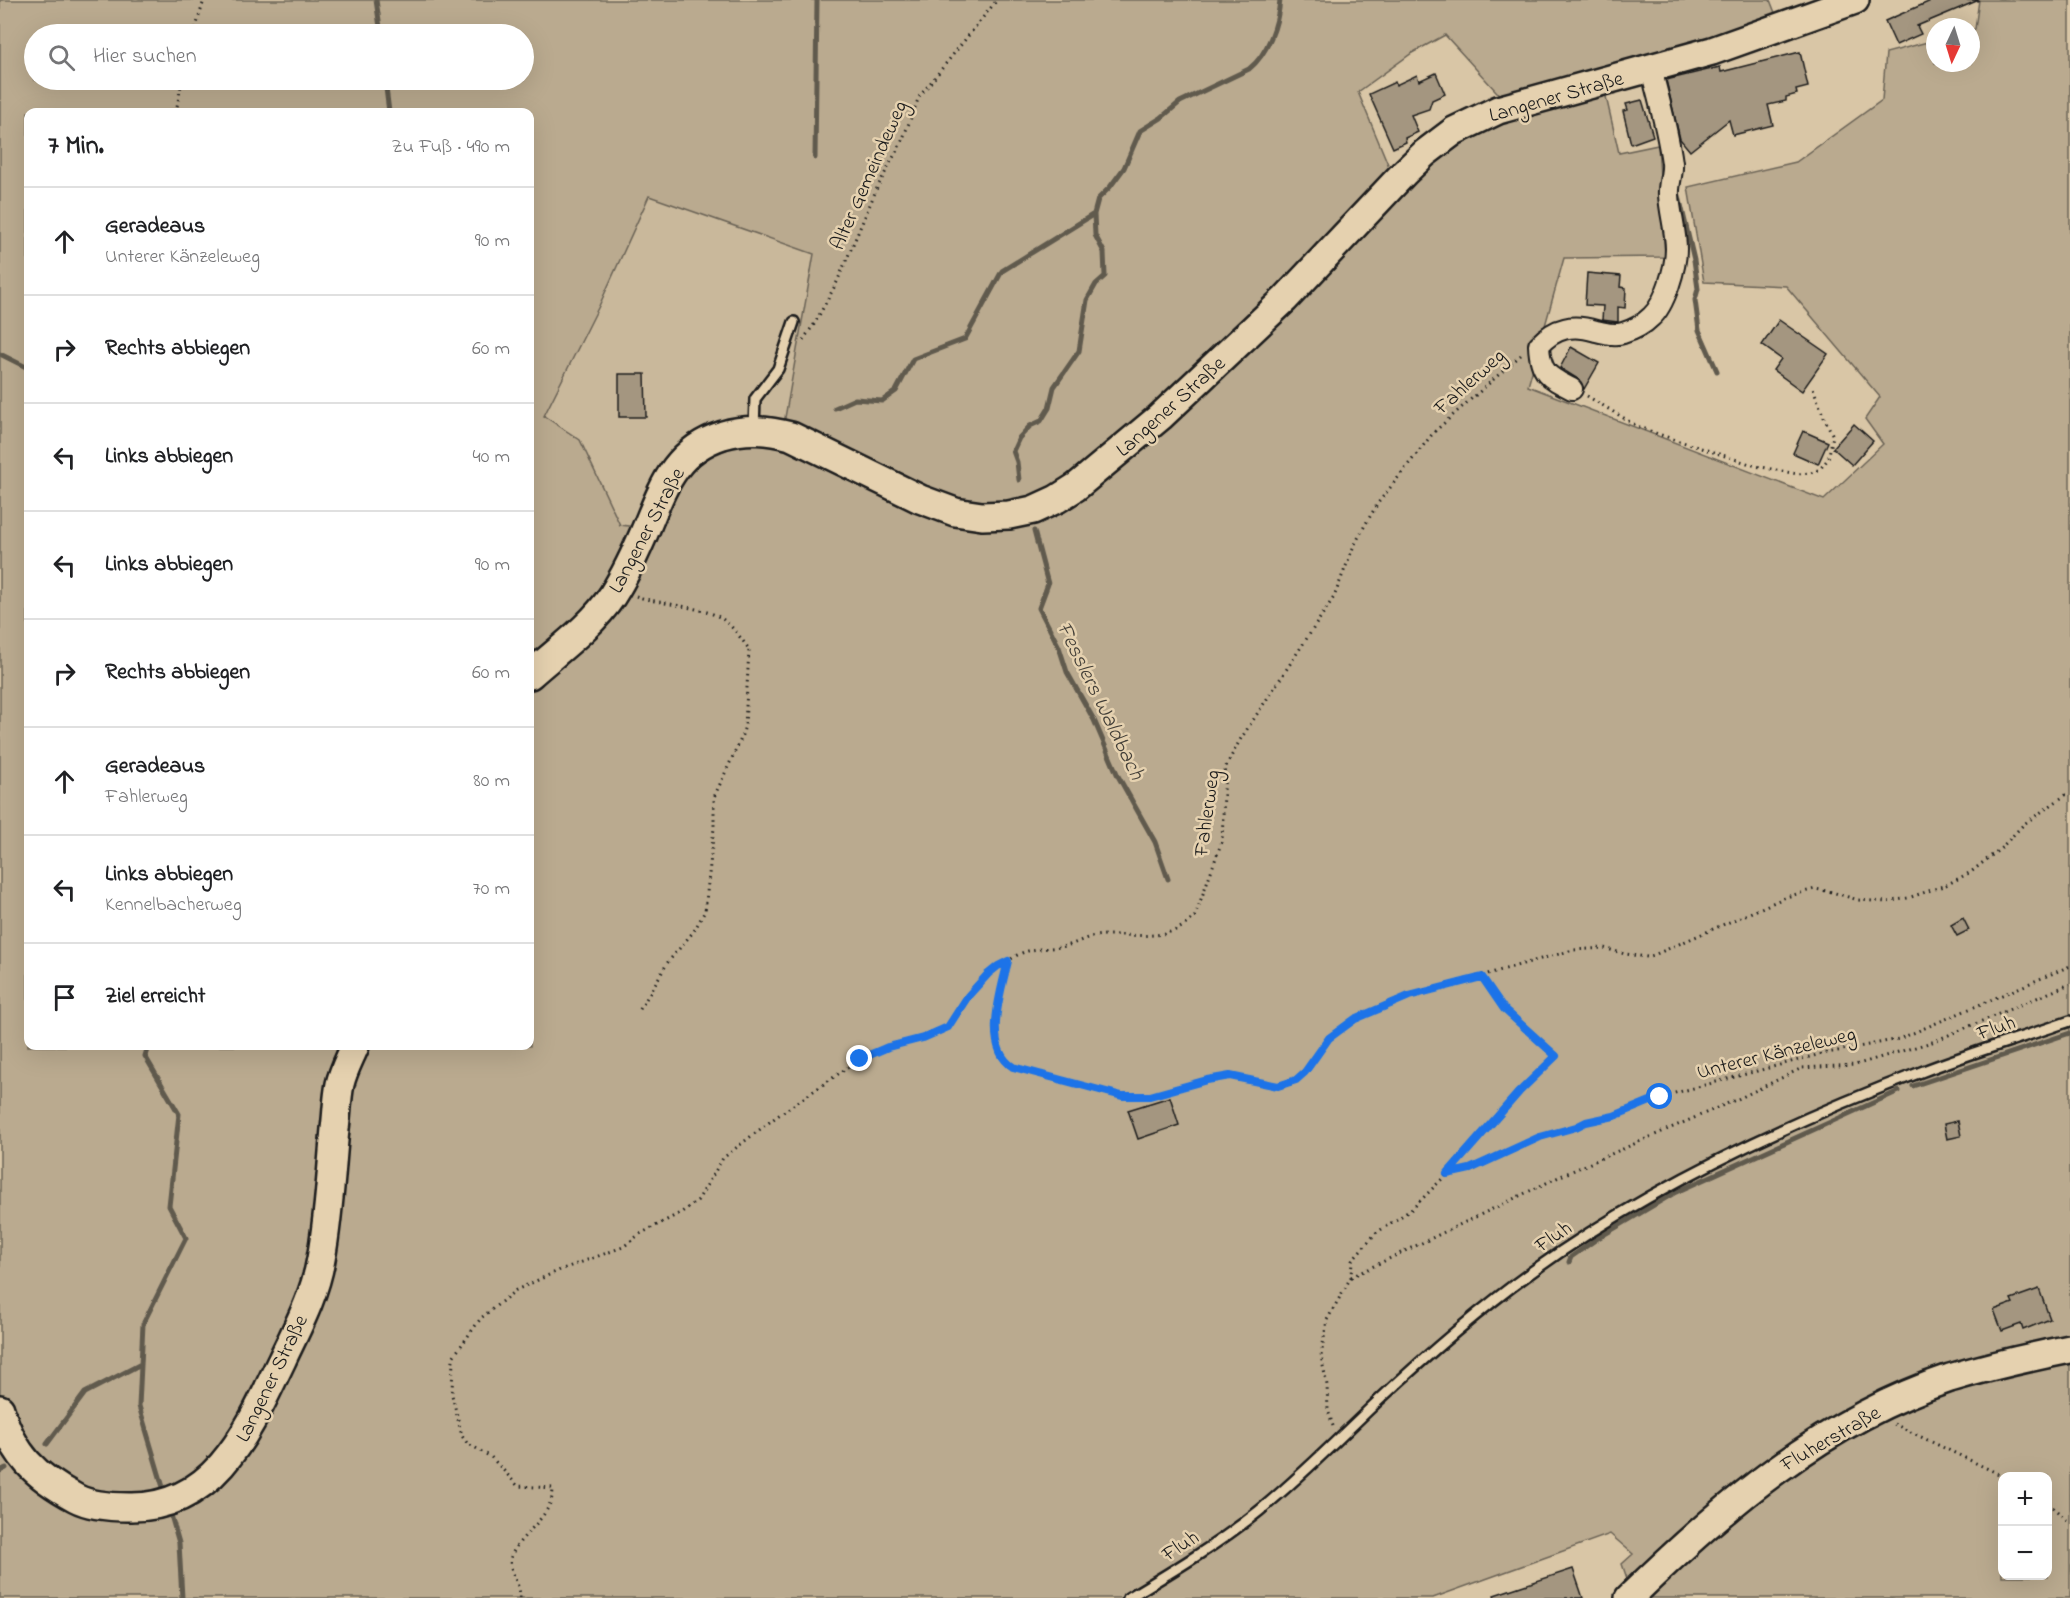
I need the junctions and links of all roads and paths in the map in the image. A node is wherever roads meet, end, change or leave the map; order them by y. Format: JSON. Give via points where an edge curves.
{"nodes":[{"id":1,"x":204,"y":0,"type":"edge"},
{"id":2,"x":997,"y":0,"type":"edge"},
{"id":3,"x":1855,"y":0,"type":"edge"},
{"id":4,"x":197,"y":24,"type":"edge"},
{"id":5,"x":1652,"y":69,"type":"junction"},
{"id":6,"x":180,"y":90,"type":"edge"},
{"id":7,"x":177,"y":108,"type":"edge"},
{"id":8,"x":794,"y":322,"type":"dead end"},
{"id":9,"x":1526,"y":351,"type":"dead end"},
{"id":10,"x":778,"y":369,"type":"junction"},
{"id":11,"x":1812,"y":386,"type":"dead end"},
{"id":12,"x":1572,"y":389,"type":"joint"},
{"id":13,"x":754,"y":429,"type":"junction"},
{"id":14,"x":621,"y":581,"type":"junction"},
{"id":15,"x":534,"y":671,"type":"edge"},
{"id":16,"x":2070,"y":792,"type":"edge"},
{"id":17,"x":1008,"y":961,"type":"junction"},
{"id":18,"x":2070,"y":966,"type":"edge"},
{"id":19,"x":1482,"y":977,"type":"junction"},
{"id":20,"x":2070,"y":984,"type":"edge"},
{"id":21,"x":639,"y":1011,"type":"dead end"},
{"id":22,"x":2070,"y":1021,"type":"edge"},
{"id":23,"x":353,"y":1050,"type":"edge"},
{"id":24,"x":1447,"y":1174,"type":"junction"},
{"id":25,"x":1351,"y":1277,"type":"junction"},
{"id":26,"x":2070,"y":1349,"type":"edge"},
{"id":27,"x":0,"y":1409,"type":"edge"},
{"id":28,"x":1875,"y":1410,"type":"junction"},
{"id":29,"x":1340,"y":1438,"type":"junction"},
{"id":30,"x":1998,"y":1474,"type":"edge"},
{"id":31,"x":2052,"y":1506,"type":"edge"},
{"id":32,"x":2070,"y":1522,"type":"edge"},
{"id":33,"x":520,"y":1598,"type":"edge"},
{"id":34,"x":1128,"y":1598,"type":"edge"},
{"id":35,"x":1629,"y":1598,"type":"edge"}],
"edges":[{"from":1,"to":4,"type":"path"},
{"from":2,"to":10,"type":"path","name":"Alter Gemeindeweg","via":[[919,97],[837,282],[815,323]]},
{"from":3,"to":5,"type":"main road","name":"Langener Straße"},
{"from":5,"to":12,"type":"street","via":[[1672,165],[1669,195],[1675,236],[1674,269],[1662,301],[1643,323],[1610,335],[1571,326],[1559,329],[1539,345],[1546,374]]},
{"from":5,"to":13,"type":"main road","name":"Langener Straße","via":[[1498,110],[1440,141],[1404,173],[1285,299],[1160,417],[1076,487],[1033,510],[982,516],[955,512],[920,500],[791,436]]},
{"from":6,"to":7,"type":"path"},
{"from":8,"to":10,"type":"lane"},
{"from":9,"to":17,"type":"path","name":"Fahlerweg","via":[[1434,432],[1365,525],[1334,597],[1225,768],[1222,841],[1190,922],[1165,935],[1093,937],[1065,946],[1020,952]]},
{"from":10,"to":13,"type":"lane","via":[[755,399]]},
{"from":11,"to":12,"type":"path","via":[[1833,436],[1832,446],[1820,469],[1797,474],[1746,463],[1658,434]]},
{"from":13,"to":14,"type":"main road","name":"Langener Straße","via":[[715,438],[688,453],[659,495]]},
{"from":14,"to":15,"type":"main road","name":"Langener Straße","via":[[596,617]]},
{"from":14,"to":21,"type":"path","via":[[636,597],[695,609],[724,620],[749,649],[745,726],[714,797],[705,911]]},
{"from":16,"to":19,"type":"path","via":[[2031,819],[1971,872],[1908,898],[1877,902],[1815,889],[1786,897],[1647,957],[1604,948],[1581,949]]},
{"from":17,"to":19,"type":"path","via":[[996,1034],[1005,1062],[1122,1096],[1150,1096],[1230,1076],[1271,1086],[1289,1084],[1305,1072],[1329,1038],[1355,1019],[1409,996]]},
{"from":17,"to":33,"type":"path","name":"Fahlerweg","via":[[993,970],[968,996],[948,1027],[860,1059],[776,1117],[723,1158],[698,1200],[682,1212],[623,1247],[516,1290],[481,1317],[453,1357],[452,1395],[462,1436],[491,1457],[518,1486],[553,1488],[553,1498],[541,1520],[509,1563]]},
{"from":18,"to":24,"type":"path","name":"Unterer Känzeleweg","via":[[1899,1039],[1816,1055],[1660,1097],[1614,1116],[1540,1137],[1470,1169]]},
{"from":19,"to":24,"type":"path","via":[[1504,1009],[1556,1056]]},
{"from":20,"to":25,"type":"path","via":[[1932,1042],[1855,1065],[1802,1068],[1555,1179]]},
{"from":22,"to":29,"type":"lane","name":"Fluh","via":[[1850,1100],[1632,1206],[1532,1272],[1475,1317]]},
{"from":23,"to":27,"type":"main road","name":"Langener Straße","via":[[340,1084],[321,1261],[304,1313],[252,1422],[222,1467],[175,1499],[144,1508],[80,1500],[46,1481],[23,1459],[6,1430]]},
{"from":24,"to":25,"type":"path","via":[[1412,1209],[1376,1233],[1352,1260]]},
{"from":25,"to":29,"type":"path","via":[[1327,1320],[1321,1356],[1328,1410]]},
{"from":26,"to":28,"type":"main road","name":"Fluherstraße","via":[[1950,1379]]},
{"from":28,"to":30,"type":"path","via":[[1913,1435]]},
{"from":28,"to":35,"type":"main road","name":"Fluherstraße","via":[[1814,1443],[1760,1480]]},
{"from":29,"to":34,"type":"lane","name":"Fluh","via":[[1258,1512]]},
{"from":31,"to":32,"type":"path"}]}
